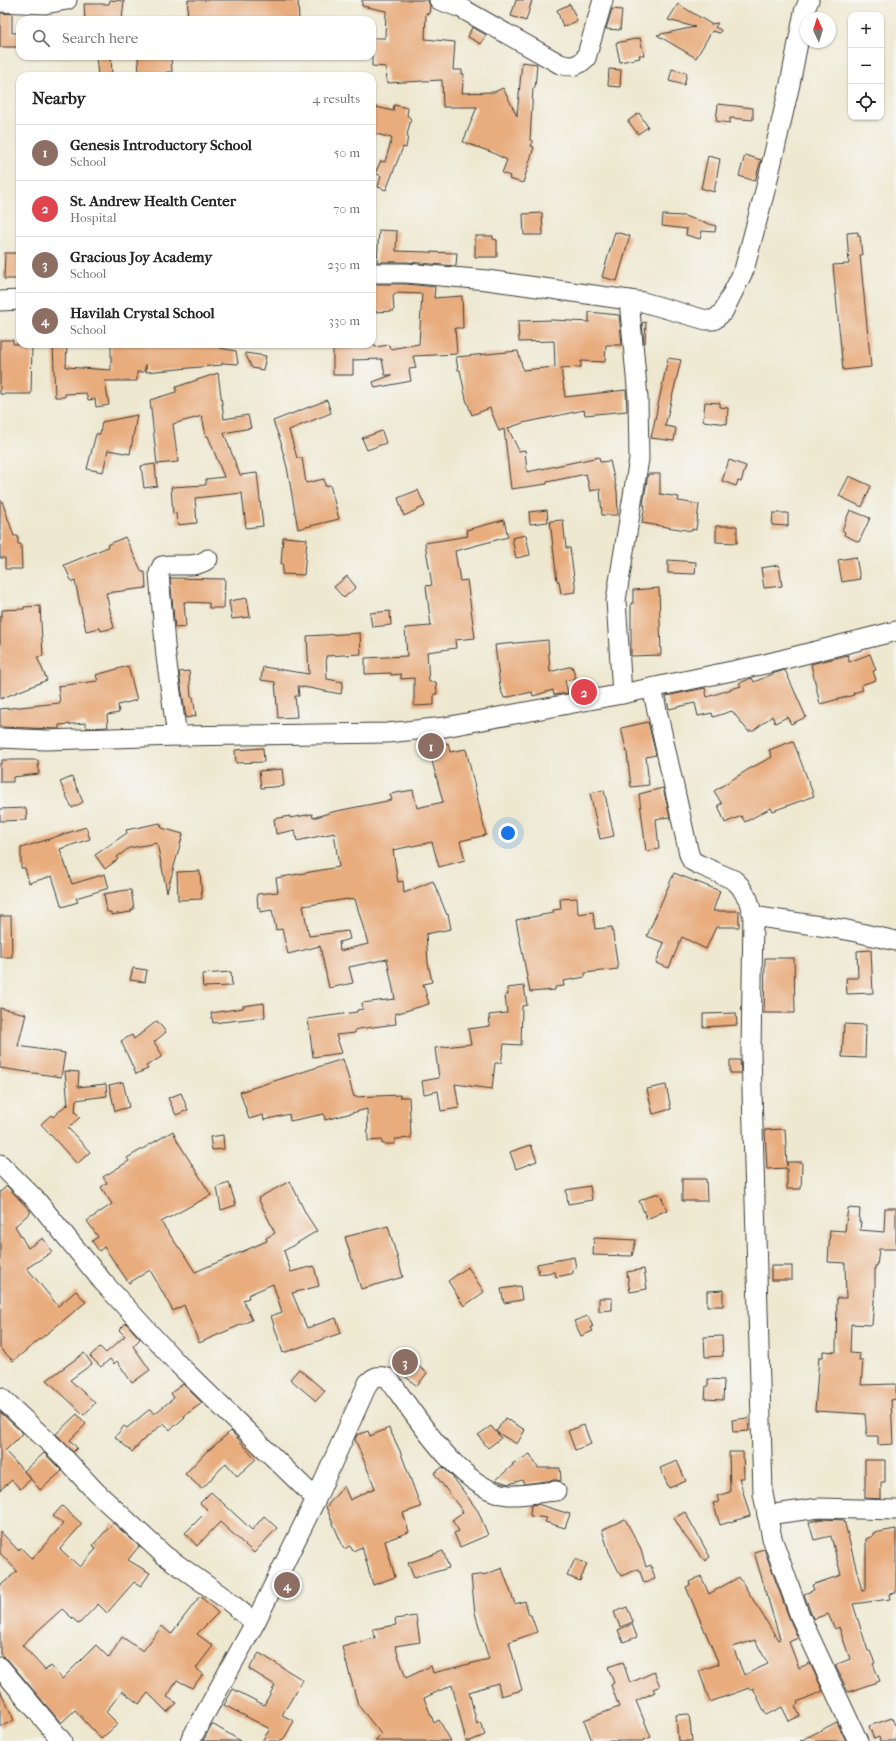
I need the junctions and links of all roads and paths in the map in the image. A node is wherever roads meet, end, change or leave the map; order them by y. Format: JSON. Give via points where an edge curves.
{"nodes":[{"id":1,"x":67,"y":0,"type":"edge"},
{"id":2,"x":439,"y":0,"type":"edge"},
{"id":3,"x":603,"y":0,"type":"edge"},
{"id":4,"x":809,"y":0,"type":"edge"},
{"id":5,"x":0,"y":2,"type":"edge"},
{"id":6,"x":376,"y":273,"type":"edge"},
{"id":7,"x":16,"y":300,"type":"edge"},
{"id":8,"x":628,"y":300,"type":"junction"},
{"id":9,"x":0,"y":301,"type":"edge"},
{"id":10,"x":208,"y":559,"type":"dead end"},
{"id":11,"x":896,"y":631,"type":"edge"},
{"id":12,"x":652,"y":688,"type":"junction"},
{"id":13,"x":622,"y":694,"type":"junction"},
{"id":14,"x":177,"y":736,"type":"junction"},
{"id":15,"x":0,"y":738,"type":"edge"},
{"id":16,"x":753,"y":916,"type":"junction"},
{"id":17,"x":896,"y":941,"type":"edge"},
{"id":18,"x":0,"y":1164,"type":"edge"},
{"id":19,"x":0,"y":1397,"type":"edge"},
{"id":20,"x":556,"y":1491,"type":"dead end"},
{"id":21,"x":316,"y":1499,"type":"junction"},
{"id":22,"x":896,"y":1510,"type":"edge"},
{"id":23,"x":767,"y":1515,"type":"junction"},
{"id":24,"x":255,"y":1623,"type":"junction"},
{"id":25,"x":0,"y":1667,"type":"edge"},
{"id":26,"x":62,"y":1741,"type":"edge"},
{"id":27,"x":190,"y":1741,"type":"edge"},
{"id":28,"x":858,"y":1741,"type":"edge"}],
"edges":[{"from":1,"to":5,"type":"street","via":[[45,4]]},
{"from":2,"to":3,"type":"street","via":[[461,8],[560,64],[572,67],[586,58]]},
{"from":4,"to":8,"type":"street","via":[[804,12],[767,183],[744,270],[724,312],[714,320],[706,320]]},
{"from":6,"to":8,"type":"street","via":[[487,280]]},
{"from":7,"to":9,"type":"street"},
{"from":8,"to":13,"type":"street","via":[[638,398],[639,459],[616,600]]},
{"from":10,"to":14,"type":"street","via":[[193,565],[162,566],[159,572],[166,657]]},
{"from":11,"to":12,"type":"street","via":[[765,664]]},
{"from":12,"to":13,"type":"street"},
{"from":12,"to":16,"type":"street","via":[[692,861],[734,880],[748,898]]},
{"from":13,"to":14,"type":"street","via":[[445,727],[387,733]]},
{"from":14,"to":15,"type":"street","via":[[46,740]]},
{"from":16,"to":17,"type":"street","via":[[847,930]]},
{"from":16,"to":23,"type":"street","via":[[751,1053],[760,1429],[763,1494]]},
{"from":18,"to":21,"type":"street","via":[[36,1201],[103,1282],[177,1363]]},
{"from":19,"to":24,"type":"street","via":[[96,1492],[164,1554]]},
{"from":20,"to":21,"type":"street","via":[[508,1495],[489,1491],[469,1477],[444,1453],[388,1378],[380,1375],[368,1383]]},
{"from":21,"to":24,"type":"street"},
{"from":22,"to":23,"type":"street","via":[[819,1508]]},
{"from":23,"to":28,"type":"street","via":[[772,1538],[800,1616]]},
{"from":24,"to":27,"type":"street"},
{"from":25,"to":26,"type":"street"}]}
